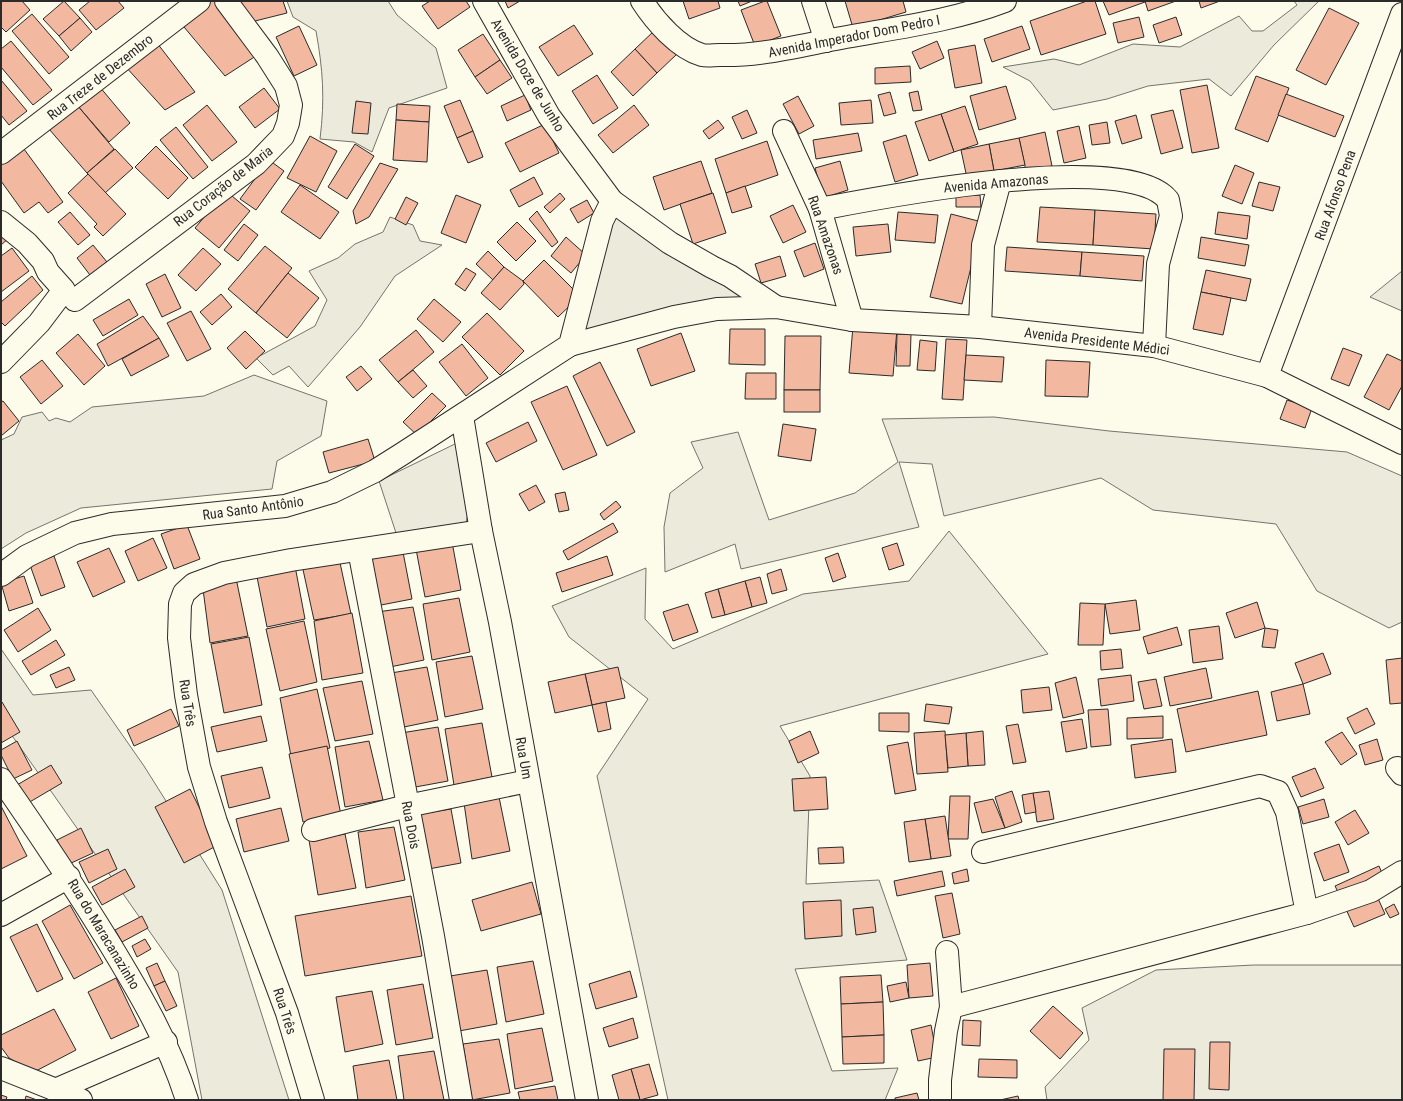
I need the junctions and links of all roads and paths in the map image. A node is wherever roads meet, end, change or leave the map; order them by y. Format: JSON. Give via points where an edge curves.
{"nodes":[{"id":1,"x":199,"y":1,"type":"edge"},
{"id":2,"x":226,"y":1,"type":"edge"},
{"id":3,"x":484,"y":1,"type":"edge"},
{"id":4,"x":642,"y":1,"type":"edge"},
{"id":5,"x":813,"y":1,"type":"edge"},
{"id":6,"x":1002,"y":1,"type":"edge"},
{"id":7,"x":1402,"y":14,"type":"edge"},
{"id":8,"x":826,"y":41,"type":"junction"},
{"id":9,"x":784,"y":131,"type":"dead end"},
{"id":10,"x":1,"y":154,"type":"edge"},
{"id":11,"x":1000,"y":181,"type":"junction"},
{"id":12,"x":612,"y":201,"type":"junction"},
{"id":13,"x":820,"y":209,"type":"junction"},
{"id":14,"x":1,"y":222,"type":"edge"},
{"id":15,"x":75,"y":300,"type":"dead end"},
{"id":16,"x":776,"y":307,"type":"junction"},
{"id":17,"x":852,"y":320,"type":"junction"},
{"id":18,"x":980,"y":327,"type":"junction"},
{"id":19,"x":570,"y":346,"type":"junction"},
{"id":20,"x":1154,"y":346,"type":"junction"},
{"id":21,"x":1,"y":362,"type":"edge"},
{"id":22,"x":1267,"y":376,"type":"junction"},
{"id":23,"x":462,"y":416,"type":"junction"},
{"id":24,"x":1402,"y":443,"type":"edge"},
{"id":25,"x":481,"y":532,"type":"junction"},
{"id":26,"x":358,"y":550,"type":"junction"},
{"id":27,"x":1,"y":575,"type":"edge"},
{"id":28,"x":1,"y":779,"type":"edge"},
{"id":29,"x":528,"y":781,"type":"junction"},
{"id":30,"x":407,"y":806,"type":"junction"},
{"id":31,"x":313,"y":830,"type":"dead end"},
{"id":32,"x":983,"y":852,"type":"dead end"},
{"id":33,"x":1402,"y":872,"type":"edge"},
{"id":34,"x":69,"y":877,"type":"junction"},
{"id":35,"x":1307,"y":913,"type":"junction"},
{"id":36,"x":1,"y":915,"type":"edge"},
{"id":37,"x":947,"y":952,"type":"dead end"},
{"id":38,"x":951,"y":1007,"type":"junction"},
{"id":39,"x":166,"y":1042,"type":"junction"},
{"id":40,"x":1,"y":1068,"type":"edge"},
{"id":41,"x":55,"y":1090,"type":"junction"},
{"id":42,"x":81,"y":1100,"type":"edge"},
{"id":43,"x":187,"y":1100,"type":"edge"},
{"id":44,"x":313,"y":1100,"type":"edge"},
{"id":45,"x":461,"y":1100,"type":"edge"},
{"id":46,"x":587,"y":1100,"type":"edge"},
{"id":47,"x":940,"y":1100,"type":"edge"}],
"edges":[{"from":1,"to":10,"type":"street","name":"Rua Treze de Dezembro"},
{"from":2,"to":15,"type":"street","name":"Rua Coração de Maria","via":[[286,86],[291,105],[283,136],[256,164]]},
{"from":3,"to":12,"type":"street","name":"Avenida Doze de Junho","via":[[549,116]]},
{"from":4,"to":8,"type":"street","name":"Avenida Imperador Dom Pedro I","via":[[654,19],[669,34],[702,55],[733,56],[762,53]]},
{"from":5,"to":8,"type":"street"},
{"from":6,"to":8,"type":"street","name":"Avenida Imperador Dom Pedro I","via":[[947,18]]},
{"from":7,"to":22,"type":"street","name":"Rua Afonso Pena"},
{"from":9,"to":13,"type":"street","name":"Rua Amazonas"},
{"from":11,"to":13,"type":"street","name":"Avenida Amazonas","via":[[934,188]]},
{"from":11,"to":18,"type":"street","via":[[983,245]]},
{"from":11,"to":20,"type":"street","name":"Avenida Amazonas","via":[[1066,177],[1122,181],[1156,190],[1168,200],[1171,216],[1158,264]]},
{"from":12,"to":16,"type":"street","name":"Avenida Presidente Médici","via":[[670,243],[730,276]]},
{"from":12,"to":19,"type":"street","via":[[602,221]]},
{"from":13,"to":17,"type":"street","name":"Rua Amazonas"},
{"from":14,"to":21,"type":"street","via":[[27,243],[64,290],[39,323]]},
{"from":16,"to":17,"type":"street","name":"Avenida Presidente Médici"},
{"from":16,"to":19,"type":"street","name":"Avenida Presidente Médici","via":[[718,309],[674,317]]},
{"from":17,"to":18,"type":"street","name":"Avenida Presidente Médici"},
{"from":18,"to":20,"type":"street","name":"Avenida Presidente Médici"},
{"from":19,"to":23,"type":"street","name":"Rua Santo Antônio"},
{"from":20,"to":22,"type":"street","name":"Avenida Presidente Médici"},
{"from":22,"to":24,"type":"street","name":"Avenida Presidente Médici"},
{"from":23,"to":25,"type":"street","name":"Rua Um"},
{"from":23,"to":27,"type":"street","name":"Rua Santo Antônio","via":[[375,471],[332,492],[285,506],[112,524],[75,533],[27,556]]},
{"from":25,"to":26,"type":"street","name":"Rua Três"},
{"from":25,"to":29,"type":"street","name":"Rua Um"},
{"from":26,"to":30,"type":"street","name":"Rua Dois"},
{"from":26,"to":44,"type":"street","name":"Rua Três","via":[[224,573],[200,582],[184,593],[178,613],[186,696],[200,767],[216,822],[286,1014]]},
{"from":28,"to":34,"type":"street","name":"Rua do Maracanazinho"},
{"from":29,"to":30,"type":"street"},
{"from":29,"to":46,"type":"street","name":"Rua Um"},
{"from":30,"to":31,"type":"street"},
{"from":30,"to":45,"type":"street","name":"Rua Dois","via":[[433,936]]},
{"from":32,"to":35,"type":"street","via":[[1260,786],[1278,792],[1287,812]]},
{"from":33,"to":35,"type":"street","via":[[1371,891]]},
{"from":34,"to":36,"type":"street"},
{"from":34,"to":39,"type":"street","name":"Rua do Maracanazinho","via":[[136,987]]},
{"from":35,"to":38,"type":"street"},
{"from":37,"to":38,"type":"street"},
{"from":38,"to":47,"type":"street","via":[[940,1073]]},
{"from":39,"to":41,"type":"street"},
{"from":39,"to":43,"type":"street","name":"Rua do Maracanazinho"},
{"from":40,"to":41,"type":"street"},
{"from":41,"to":42,"type":"street"}]}
